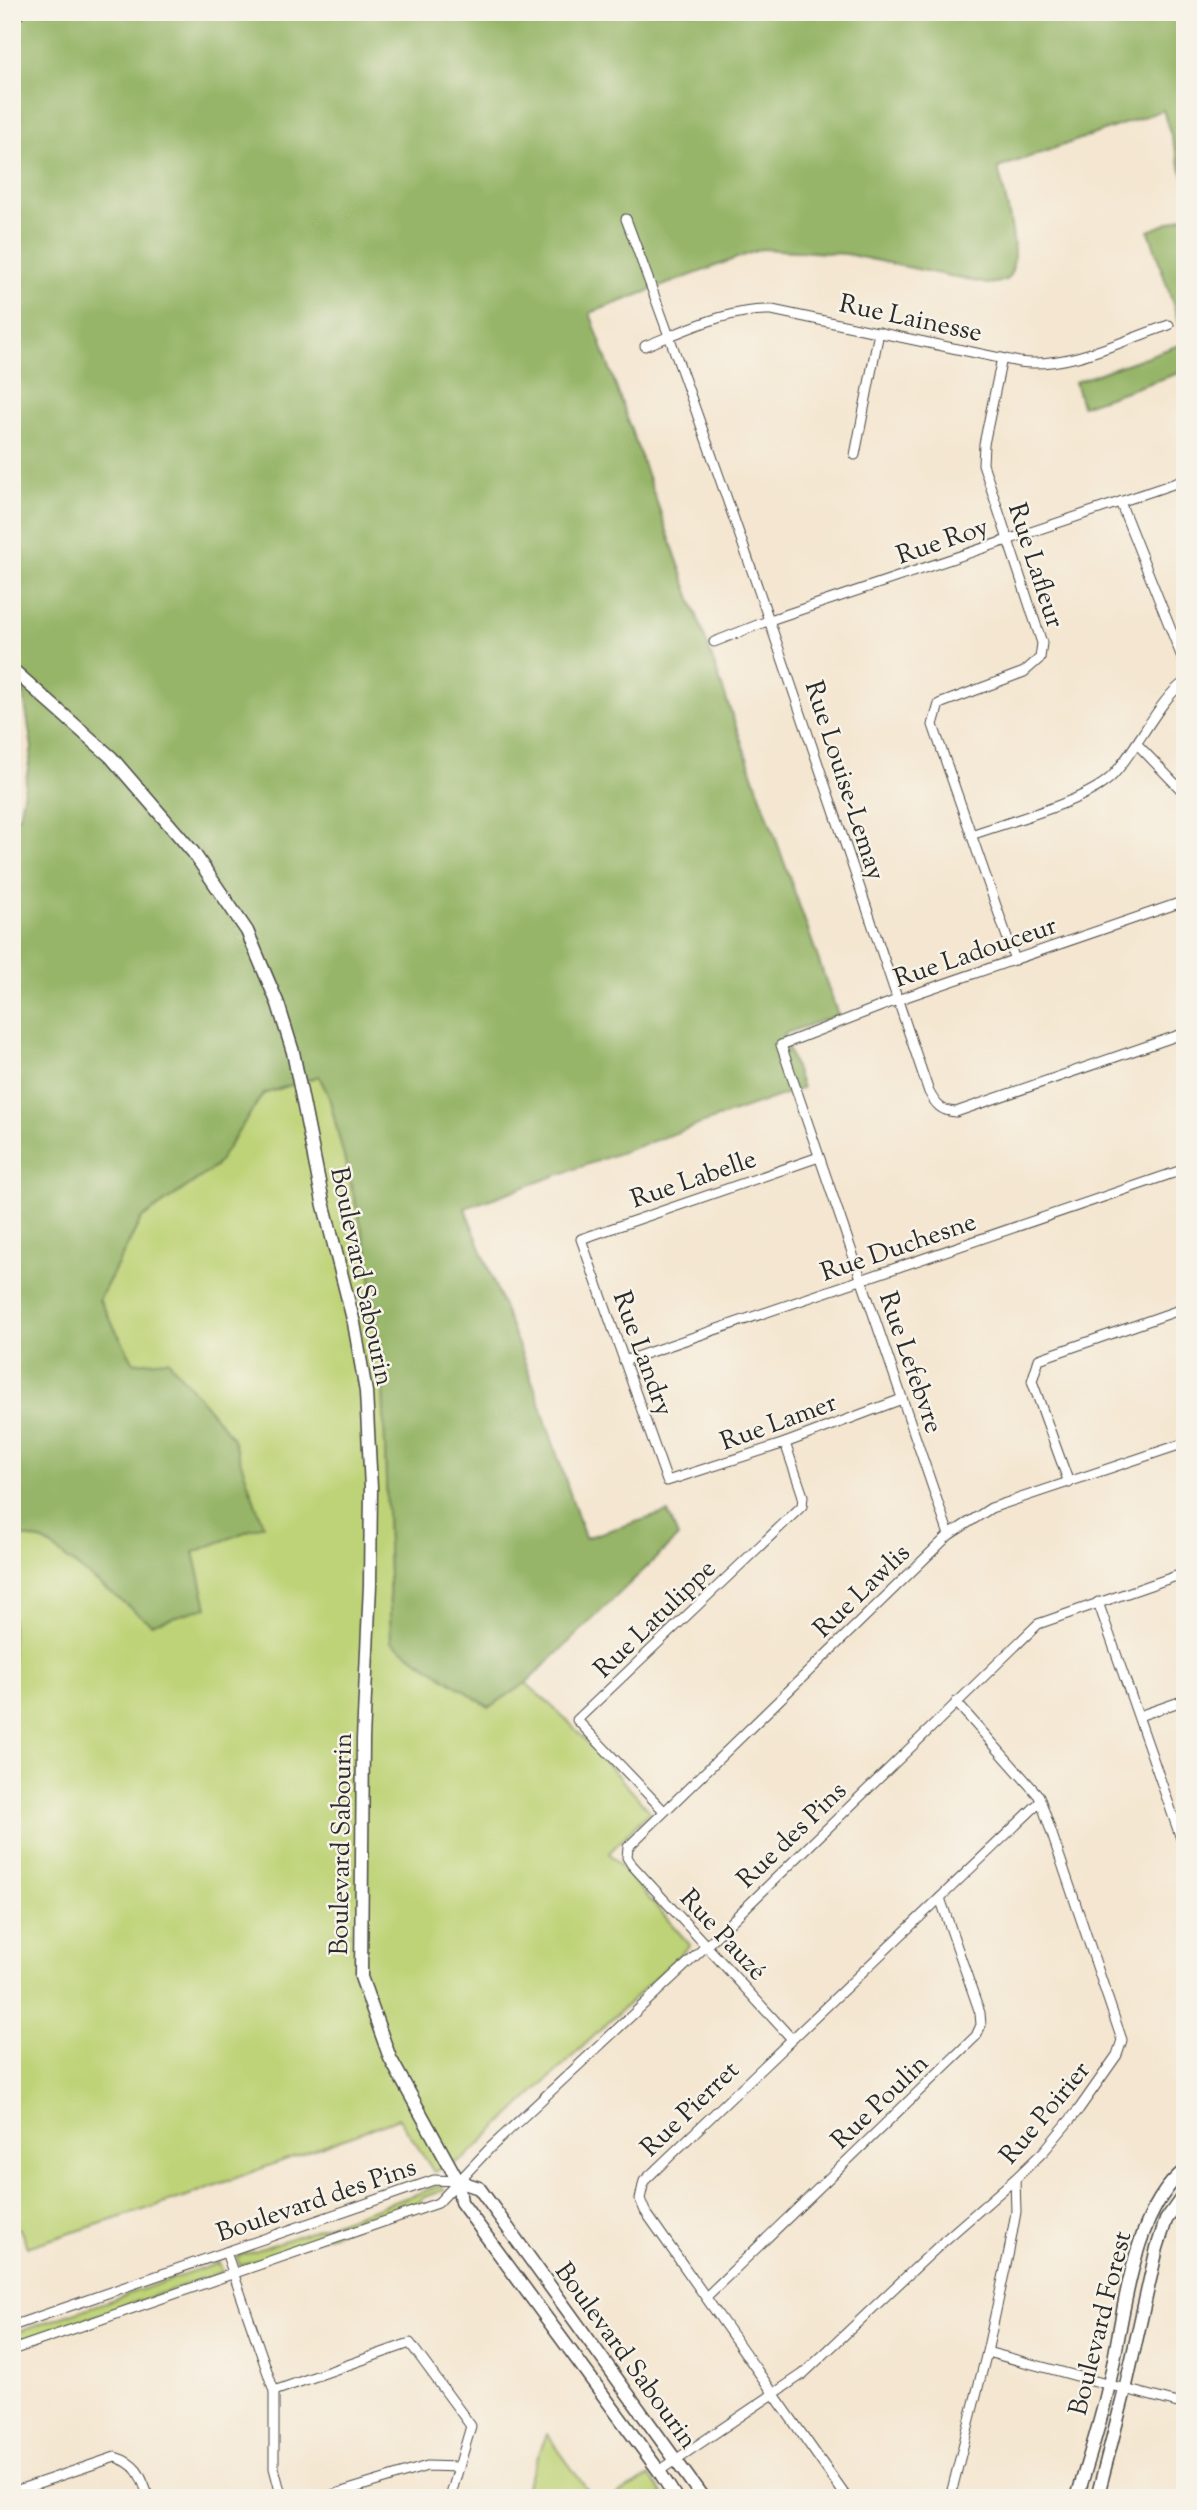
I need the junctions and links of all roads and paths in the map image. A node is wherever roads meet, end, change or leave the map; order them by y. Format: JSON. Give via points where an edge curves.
{"nodes":[{"id":1,"x":19,"y":12,"type":"edge"},
{"id":2,"x":12,"y":17,"type":"edge"},
{"id":3,"x":626,"y":219,"type":"dead end"},
{"id":4,"x":1169,"y":325,"type":"dead end"},
{"id":5,"x":879,"y":332,"type":"junction"},
{"id":6,"x":670,"y":337,"type":"junction"},
{"id":7,"x":645,"y":346,"type":"dead end"},
{"id":8,"x":1002,"y":358,"type":"junction"},
{"id":9,"x":855,"y":455,"type":"dead end"},
{"id":10,"x":1185,"y":480,"type":"edge"},
{"id":11,"x":1120,"y":502,"type":"junction"},
{"id":12,"x":1007,"y":540,"type":"junction"},
{"id":13,"x":770,"y":620,"type":"junction"},
{"id":14,"x":714,"y":642,"type":"dead end"},
{"id":15,"x":1185,"y":665,"type":"edge"},
{"id":16,"x":12,"y":669,"type":"edge"},
{"id":17,"x":1185,"y":682,"type":"edge"},
{"id":18,"x":1138,"y":745,"type":"junction"},
{"id":19,"x":1185,"y":794,"type":"edge"},
{"id":20,"x":971,"y":835,"type":"junction"},
{"id":21,"x":1185,"y":901,"type":"edge"},
{"id":22,"x":1015,"y":960,"type":"junction"},
{"id":23,"x":897,"y":1000,"type":"junction"},
{"id":24,"x":1185,"y":1033,"type":"edge"},
{"id":25,"x":781,"y":1045,"type":"joint"},
{"id":26,"x":819,"y":1157,"type":"junction"},
{"id":27,"x":1185,"y":1169,"type":"edge"},
{"id":28,"x":581,"y":1239,"type":"joint"},
{"id":29,"x":862,"y":1280,"type":"junction"},
{"id":30,"x":1185,"y":1308,"type":"edge"},
{"id":31,"x":624,"y":1361,"type":"junction"},
{"id":32,"x":902,"y":1399,"type":"junction"},
{"id":33,"x":785,"y":1443,"type":"junction"},
{"id":34,"x":1185,"y":1443,"type":"edge"},
{"id":35,"x":667,"y":1481,"type":"joint"},
{"id":36,"x":1069,"y":1483,"type":"junction"},
{"id":37,"x":949,"y":1535,"type":"junction"},
{"id":38,"x":1185,"y":1573,"type":"edge"},
{"id":39,"x":1098,"y":1602,"type":"junction"},
{"id":40,"x":1185,"y":1700,"type":"edge"},
{"id":41,"x":956,"y":1702,"type":"junction"},
{"id":42,"x":1139,"y":1716,"type":"junction"},
{"id":43,"x":1040,"y":1802,"type":"junction"},
{"id":44,"x":664,"y":1811,"type":"junction"},
{"id":45,"x":1185,"y":1850,"type":"edge"},
{"id":46,"x":627,"y":1857,"type":"joint"},
{"id":47,"x":940,"y":1898,"type":"junction"},
{"id":48,"x":705,"y":1947,"type":"junction"},
{"id":49,"x":792,"y":2039,"type":"junction"},
{"id":50,"x":1185,"y":2170,"type":"edge"},
{"id":51,"x":1015,"y":2179,"type":"junction"},
{"id":52,"x":458,"y":2181,"type":"junction"},
{"id":53,"x":1185,"y":2193,"type":"edge"},
{"id":54,"x":226,"y":2252,"type":"junction"},
{"id":55,"x":234,"y":2274,"type":"junction"},
{"id":56,"x":706,"y":2297,"type":"junction"},
{"id":57,"x":12,"y":2326,"type":"edge"},
{"id":58,"x":12,"y":2350,"type":"edge"},
{"id":59,"x":987,"y":2352,"type":"junction"},
{"id":60,"x":1109,"y":2385,"type":"junction"},
{"id":61,"x":1125,"y":2390,"type":"junction"},
{"id":62,"x":274,"y":2391,"type":"junction"},
{"id":63,"x":772,"y":2393,"type":"junction"},
{"id":64,"x":1185,"y":2405,"type":"edge"},
{"id":65,"x":675,"y":2460,"type":"junction"},
{"id":66,"x":459,"y":2467,"type":"junction"},
{"id":67,"x":659,"y":2471,"type":"junction"},
{"id":68,"x":12,"y":2491,"type":"edge"},
{"id":69,"x":149,"y":2498,"type":"edge"},
{"id":70,"x":288,"y":2498,"type":"edge"},
{"id":71,"x":321,"y":2498,"type":"edge"},
{"id":72,"x":450,"y":2498,"type":"edge"},
{"id":73,"x":676,"y":2498,"type":"edge"},
{"id":74,"x":703,"y":2498,"type":"edge"},
{"id":75,"x":847,"y":2498,"type":"edge"},
{"id":76,"x":950,"y":2498,"type":"edge"},
{"id":77,"x":1077,"y":2498,"type":"edge"},
{"id":78,"x":1097,"y":2498,"type":"edge"}],
"edges":[{"from":1,"to":2,"type":"street"},
{"from":3,"to":6,"type":"street","name":"Rue Louise-Lemay"},
{"from":4,"to":8,"type":"street","name":"Rue Lainesse","via":[[1054,363]]},
{"from":5,"to":6,"type":"street","name":"Rue Lainesse","via":[[764,310],[724,317]]},
{"from":5,"to":8,"type":"street","name":"Rue Lainesse"},
{"from":5,"to":9,"type":"street"},
{"from":6,"to":7,"type":"street","name":"Rue Lainesse"},
{"from":6,"to":13,"type":"street","name":"Rue Louise-Lemay"},
{"from":8,"to":12,"type":"street","name":"Rue Lafleur","via":[[983,457]]},
{"from":10,"to":11,"type":"street","name":"Rue Roy"},
{"from":11,"to":12,"type":"street","name":"Rue Roy"},
{"from":11,"to":15,"type":"street"},
{"from":12,"to":13,"type":"street","name":"Rue Roy"},
{"from":12,"to":20,"type":"street","name":"Rue Lafleur","via":[[1042,643],[1040,658],[1024,672],[939,705],[933,725]]},
{"from":13,"to":14,"type":"street","name":"Rue Roy"},
{"from":13,"to":23,"type":"street","name":"Rue Louise-Lemay"},
{"from":16,"to":52,"type":"street","name":"Boulevard Sabourin","via":[[111,757],[193,852],[247,931],[293,1052],[366,1392],[371,1516],[361,1977],[390,2058]]},
{"from":17,"to":18,"type":"street","via":[[1172,692]]},
{"from":18,"to":19,"type":"street"},
{"from":18,"to":20,"type":"street","via":[[1101,786]]},
{"from":20,"to":22,"type":"street","name":"Rue Lafleur"},
{"from":21,"to":22,"type":"street","name":"Rue Ladouceur"},
{"from":22,"to":23,"type":"street","name":"Rue Ladouceur"},
{"from":23,"to":24,"type":"street","name":"Rue Louise-Lemay","via":[[929,1092],[945,1111],[956,1112]]},
{"from":23,"to":25,"type":"street","name":"Rue Ladouceur"},
{"from":25,"to":26,"type":"street","name":"Rue Lefebvre"},
{"from":26,"to":28,"type":"street","name":"Rue Labelle"},
{"from":26,"to":29,"type":"street","name":"Rue Lefebvre"},
{"from":27,"to":29,"type":"street","name":"Rue Duchesne"},
{"from":28,"to":31,"type":"street","name":"Rue Landry"},
{"from":29,"to":31,"type":"street","name":"Rue Duchesne"},
{"from":29,"to":32,"type":"street","name":"Rue Lefebvre"},
{"from":30,"to":36,"type":"street","via":[[1039,1359],[1032,1381]]},
{"from":31,"to":35,"type":"street","name":"Rue Landry"},
{"from":32,"to":33,"type":"street","name":"Rue Lamer"},
{"from":32,"to":37,"type":"street","name":"Rue Lefebvre"},
{"from":33,"to":35,"type":"street","name":"Rue Lamer"},
{"from":33,"to":44,"type":"street","name":"Rue Latulippe","via":[[803,1496],[802,1506],[577,1720]]},
{"from":34,"to":36,"type":"street","name":"Rue Lawlis"},
{"from":36,"to":37,"type":"street","name":"Rue Lawlis","via":[[991,1508]]},
{"from":37,"to":44,"type":"street","name":"Rue Lawlis"},
{"from":38,"to":39,"type":"street","name":"Rue des Pins"},
{"from":39,"to":41,"type":"street","name":"Rue des Pins","via":[[1038,1623]]},
{"from":39,"to":42,"type":"street"},
{"from":40,"to":42,"type":"street"},
{"from":41,"to":43,"type":"street","name":"Rue Poirier"},
{"from":41,"to":48,"type":"street","name":"Rue des Pins"},
{"from":42,"to":45,"type":"street"},
{"from":43,"to":47,"type":"street","name":"Rue Pierret"},
{"from":43,"to":51,"type":"street","name":"Rue Poirier","via":[[1122,2040],[1117,2055],[1079,2109]]},
{"from":44,"to":46,"type":"street","name":"Rue Lawlis","via":[[628,1847]]},
{"from":46,"to":48,"type":"street","name":"Rue Pauzé"},
{"from":47,"to":49,"type":"street","name":"Rue Pierret"},
{"from":47,"to":56,"type":"street","name":"Rue Poulin","via":[[980,2013],[976,2036]]},
{"from":48,"to":49,"type":"street","name":"Rue Pauzé"},
{"from":48,"to":52,"type":"street","name":"Rue des Pins"},
{"from":49,"to":56,"type":"street","name":"Rue Pierret","via":[[644,2181],[640,2199],[645,2211]]},
{"from":50,"to":60,"type":"street","name":"Boulevard Forest","via":[[1154,2205],[1139,2243]]},
{"from":51,"to":59,"type":"street","via":[[1016,2212]]},
{"from":51,"to":63,"type":"street","name":"Rue Poirier","via":[[803,2374]]},
{"from":52,"to":54,"type":"street","name":"Boulevard des Pins","via":[[434,2180]]},
{"from":52,"to":55,"type":"street","name":"Boulevard des Pins","via":[[438,2203]]},
{"from":52,"to":65,"type":"street","name":"Boulevard Sabourin","via":[[479,2188]]},
{"from":52,"to":67,"type":"street","name":"Boulevard Sabourin","via":[[461,2202]]},
{"from":53,"to":61,"type":"street","name":"Boulevard Forest","via":[[1166,2220],[1157,2249]]},
{"from":54,"to":55,"type":"street"},
{"from":54,"to":57,"type":"street","name":"Boulevard des Pins"},
{"from":55,"to":58,"type":"street","name":"Boulevard des Pins"},
{"from":55,"to":62,"type":"street"},
{"from":56,"to":63,"type":"street","name":"Rue Pierret"},
{"from":59,"to":60,"type":"street"},
{"from":59,"to":76,"type":"street"},
{"from":60,"to":61,"type":"street"},
{"from":60,"to":77,"type":"street","name":"Boulevard Forest"},
{"from":61,"to":64,"type":"street"},
{"from":61,"to":78,"type":"street","name":"Boulevard Forest"},
{"from":62,"to":66,"type":"street","via":[[410,2343],[471,2426]]},
{"from":62,"to":70,"type":"street","via":[[274,2468],[280,2491]]},
{"from":63,"to":65,"type":"street","name":"Rue Poirier"},
{"from":63,"to":75,"type":"street","name":"Rue Pierret"},
{"from":65,"to":67,"type":"street","name":"Rue Poirier"},
{"from":65,"to":74,"type":"street","name":"Boulevard Sabourin"},
{"from":66,"to":71,"type":"street","via":[[427,2466]]},
{"from":66,"to":72,"type":"street"},
{"from":67,"to":73,"type":"street","name":"Boulevard Sabourin"},
{"from":68,"to":69,"type":"street","via":[[115,2456],[131,2462]]}]}
